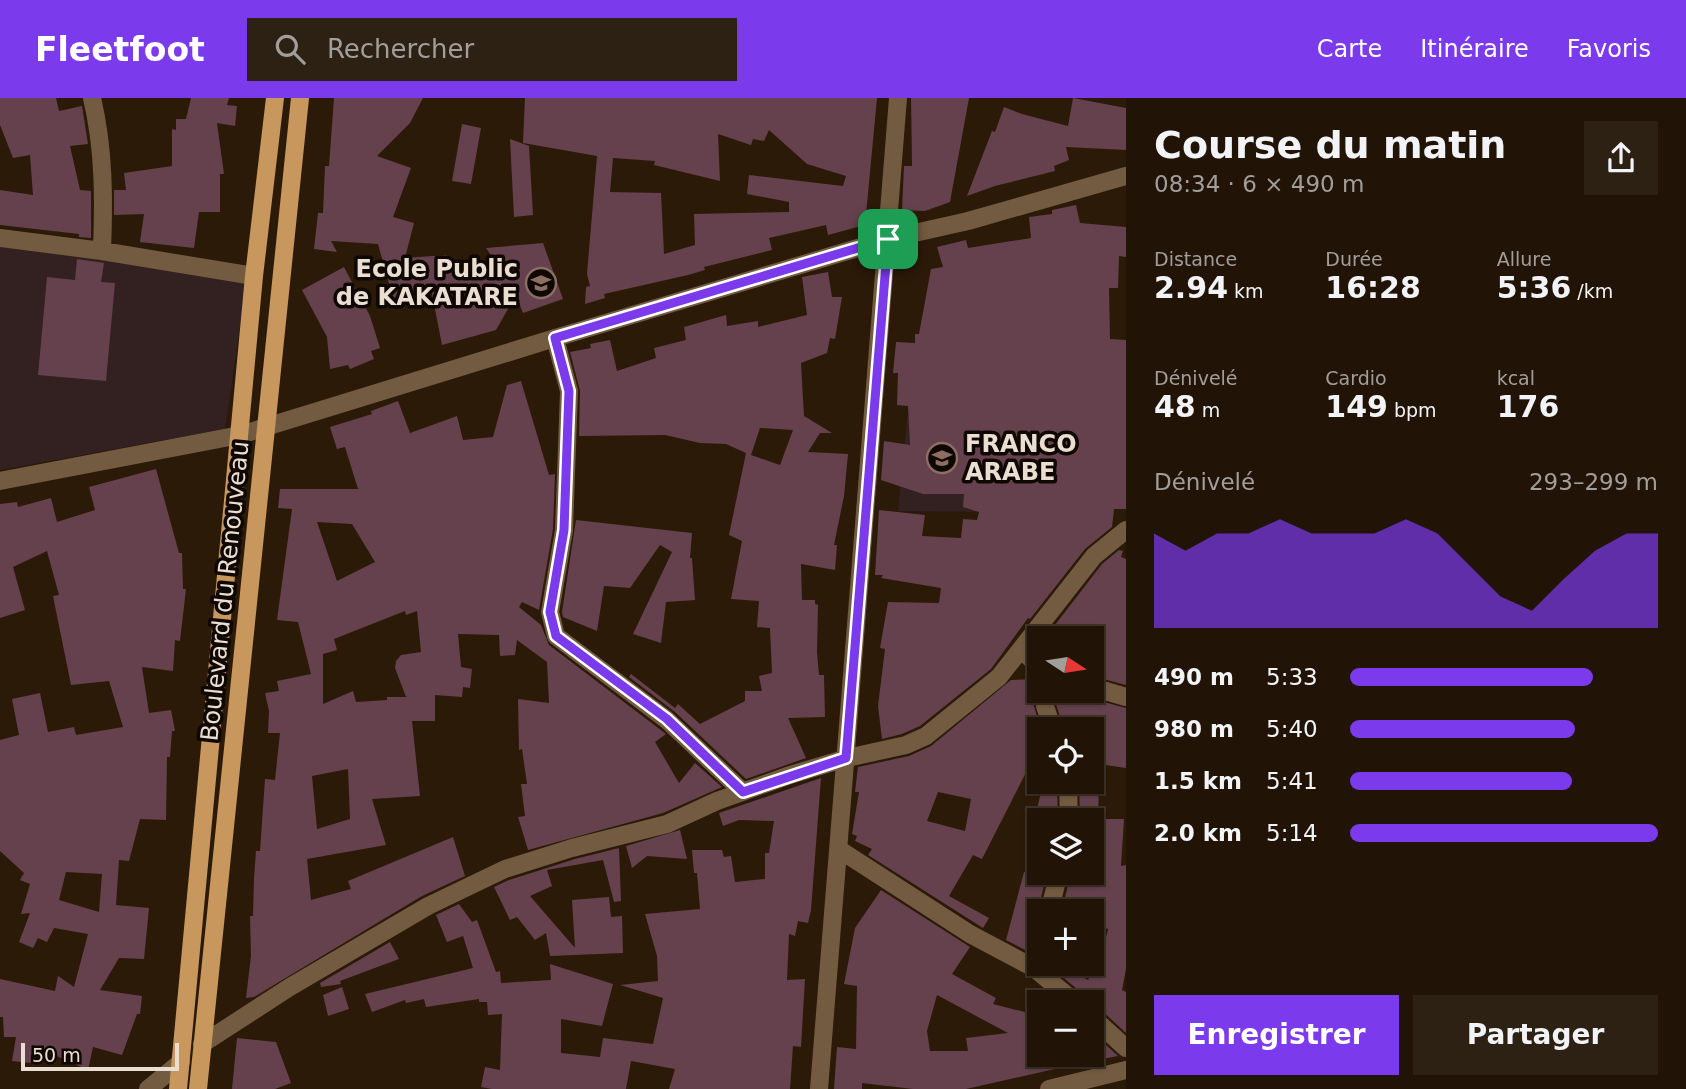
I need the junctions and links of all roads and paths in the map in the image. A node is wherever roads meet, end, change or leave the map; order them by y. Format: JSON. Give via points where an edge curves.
{"nodes":[{"id":1,"x":92,"y":98,"type":"edge"},
{"id":2,"x":275,"y":98,"type":"edge"},
{"id":3,"x":300,"y":98,"type":"edge"},
{"id":4,"x":898,"y":98,"type":"edge"},
{"id":5,"x":1126,"y":176,"type":"edge"},
{"id":6,"x":0,"y":238,"type":"edge"},
{"id":7,"x":888,"y":239,"type":"junction"},
{"id":8,"x":102,"y":251,"type":"junction"},
{"id":9,"x":254,"y":276,"type":"junction"},
{"id":10,"x":555,"y":338,"type":"junction"},
{"id":11,"x":266,"y":427,"type":"junction"},
{"id":12,"x":240,"y":435,"type":"junction"},
{"id":13,"x":0,"y":481,"type":"edge"},
{"id":14,"x":1126,"y":530,"type":"edge"},
{"id":15,"x":1021,"y":649,"type":"junction"},
{"id":16,"x":1027,"y":655,"type":"edge"},
{"id":17,"x":1104,"y":691,"type":"edge"},
{"id":18,"x":1126,"y":697,"type":"edge"},
{"id":19,"x":846,"y":758,"type":"junction"},
{"id":20,"x":743,"y":792,"type":"junction"},
{"id":21,"x":839,"y":850,"type":"junction"},
{"id":22,"x":1027,"y":964,"type":"edge"},
{"id":23,"x":1044,"y":976,"type":"edge"},
{"id":24,"x":1060,"y":990,"type":"edge"},
{"id":25,"x":1104,"y":1028,"type":"edge"},
{"id":26,"x":202,"y":1044,"type":"junction"},
{"id":27,"x":1126,"y":1048,"type":"edge"},
{"id":28,"x":181,"y":1062,"type":"junction"},
{"id":29,"x":1126,"y":1070,"type":"edge"},
{"id":30,"x":149,"y":1089,"type":"edge"},
{"id":31,"x":178,"y":1089,"type":"edge"},
{"id":32,"x":198,"y":1089,"type":"edge"},
{"id":33,"x":819,"y":1089,"type":"edge"},
{"id":34,"x":1049,"y":1089,"type":"edge"}],
"edges":[{"from":1,"to":8,"type":"street","via":[[105,191]]},
{"from":2,"to":9,"type":"main road","name":"Boulevard du Renouveau"},
{"from":3,"to":11,"type":"main road","name":"Boulevard du Renouveau"},
{"from":4,"to":7,"type":"street"},
{"from":5,"to":7,"type":"street"},
{"from":6,"to":8,"type":"street"},
{"from":7,"to":10,"type":"street"},
{"from":7,"to":19,"type":"street"},
{"from":8,"to":9,"type":"street"},
{"from":9,"to":12,"type":"main road","name":"Boulevard du Renouveau"},
{"from":10,"to":11,"type":"street"},
{"from":10,"to":20,"type":"street","via":[[569,391],[569,425],[564,530],[551,597],[553,629],[556,636],[667,719]]},
{"from":11,"to":12,"type":"street"},
{"from":11,"to":26,"type":"main road","name":"Boulevard du Renouveau"},
{"from":12,"to":13,"type":"street"},
{"from":12,"to":28,"type":"main road","name":"Boulevard du Renouveau"},
{"from":14,"to":15,"type":"street","via":[[1094,556]]},
{"from":15,"to":16,"type":"street"},
{"from":15,"to":19,"type":"street","via":[[988,688],[926,736]]},
{"from":17,"to":18,"type":"street"},
{"from":19,"to":20,"type":"street"},
{"from":19,"to":21,"type":"street"},
{"from":20,"to":26,"type":"street","via":[[667,824],[505,869],[428,906]]},
{"from":21,"to":22,"type":"street","via":[[970,934]]},
{"from":21,"to":33,"type":"street"},
{"from":23,"to":24,"type":"street"},
{"from":25,"to":27,"type":"street"},
{"from":26,"to":32,"type":"main road","name":"Boulevard du Renouveau"},
{"from":28,"to":30,"type":"street"},
{"from":28,"to":31,"type":"main road","name":"Boulevard du Renouveau"},
{"from":29,"to":34,"type":"street"}]}
